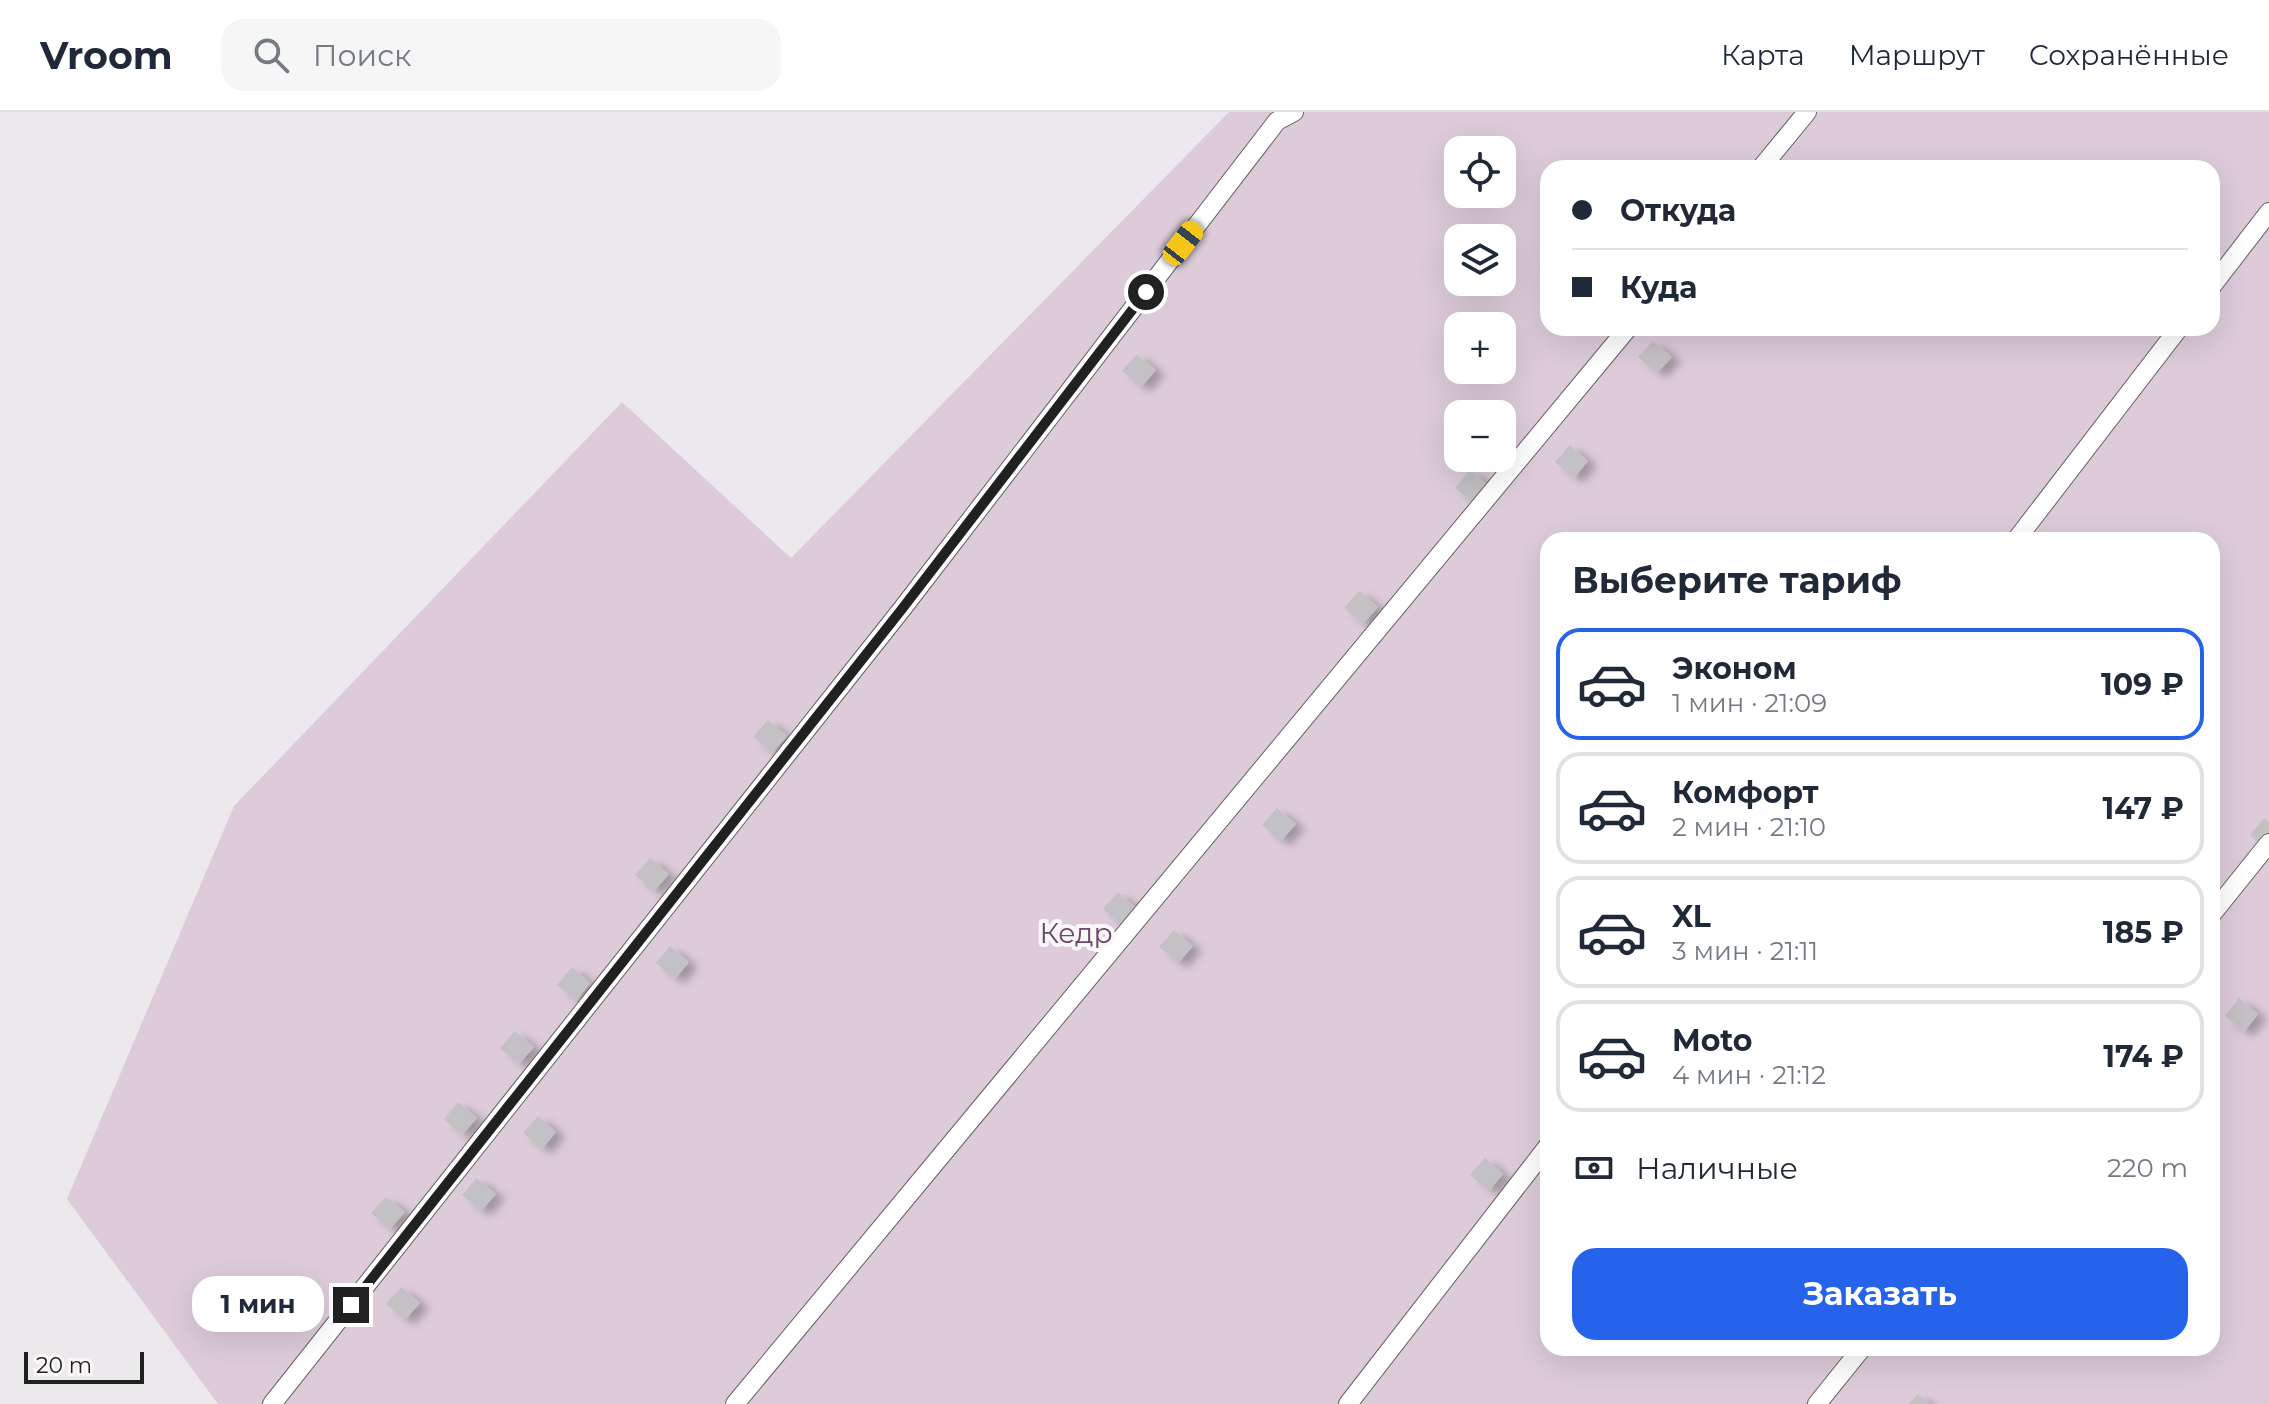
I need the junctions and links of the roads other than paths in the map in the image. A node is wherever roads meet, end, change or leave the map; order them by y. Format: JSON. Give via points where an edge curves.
{"nodes":[{"id":1,"x":1294,"y":112,"type":"edge"},
{"id":2,"x":1807,"y":112,"type":"edge"},
{"id":3,"x":1768,"y":160,"type":"edge"},
{"id":4,"x":2269,"y":212,"type":"edge"},
{"id":5,"x":2220,"y":276,"type":"edge"},
{"id":6,"x":1621,"y":336,"type":"edge"},
{"id":7,"x":2173,"y":336,"type":"edge"},
{"id":8,"x":2022,"y":532,"type":"edge"},
{"id":9,"x":2269,"y":843,"type":"edge"},
{"id":10,"x":2220,"y":904,"type":"edge"},
{"id":11,"x":1540,"y":1156,"type":"edge"},
{"id":12,"x":1856,"y":1356,"type":"edge"},
{"id":13,"x":272,"y":1404,"type":"edge"},
{"id":14,"x":735,"y":1404,"type":"edge"},
{"id":15,"x":1348,"y":1404,"type":"edge"},
{"id":16,"x":1817,"y":1404,"type":"edge"}],
"edges":[{"from":1,"to":13,"type":"lane","via":[[1277,121],[902,609]]},
{"from":2,"to":3,"type":"lane"},
{"from":4,"to":5,"type":"lane"},
{"from":6,"to":14,"type":"lane"},
{"from":7,"to":8,"type":"lane"},
{"from":9,"to":10,"type":"lane"},
{"from":11,"to":15,"type":"lane"},
{"from":12,"to":16,"type":"lane"}]}
